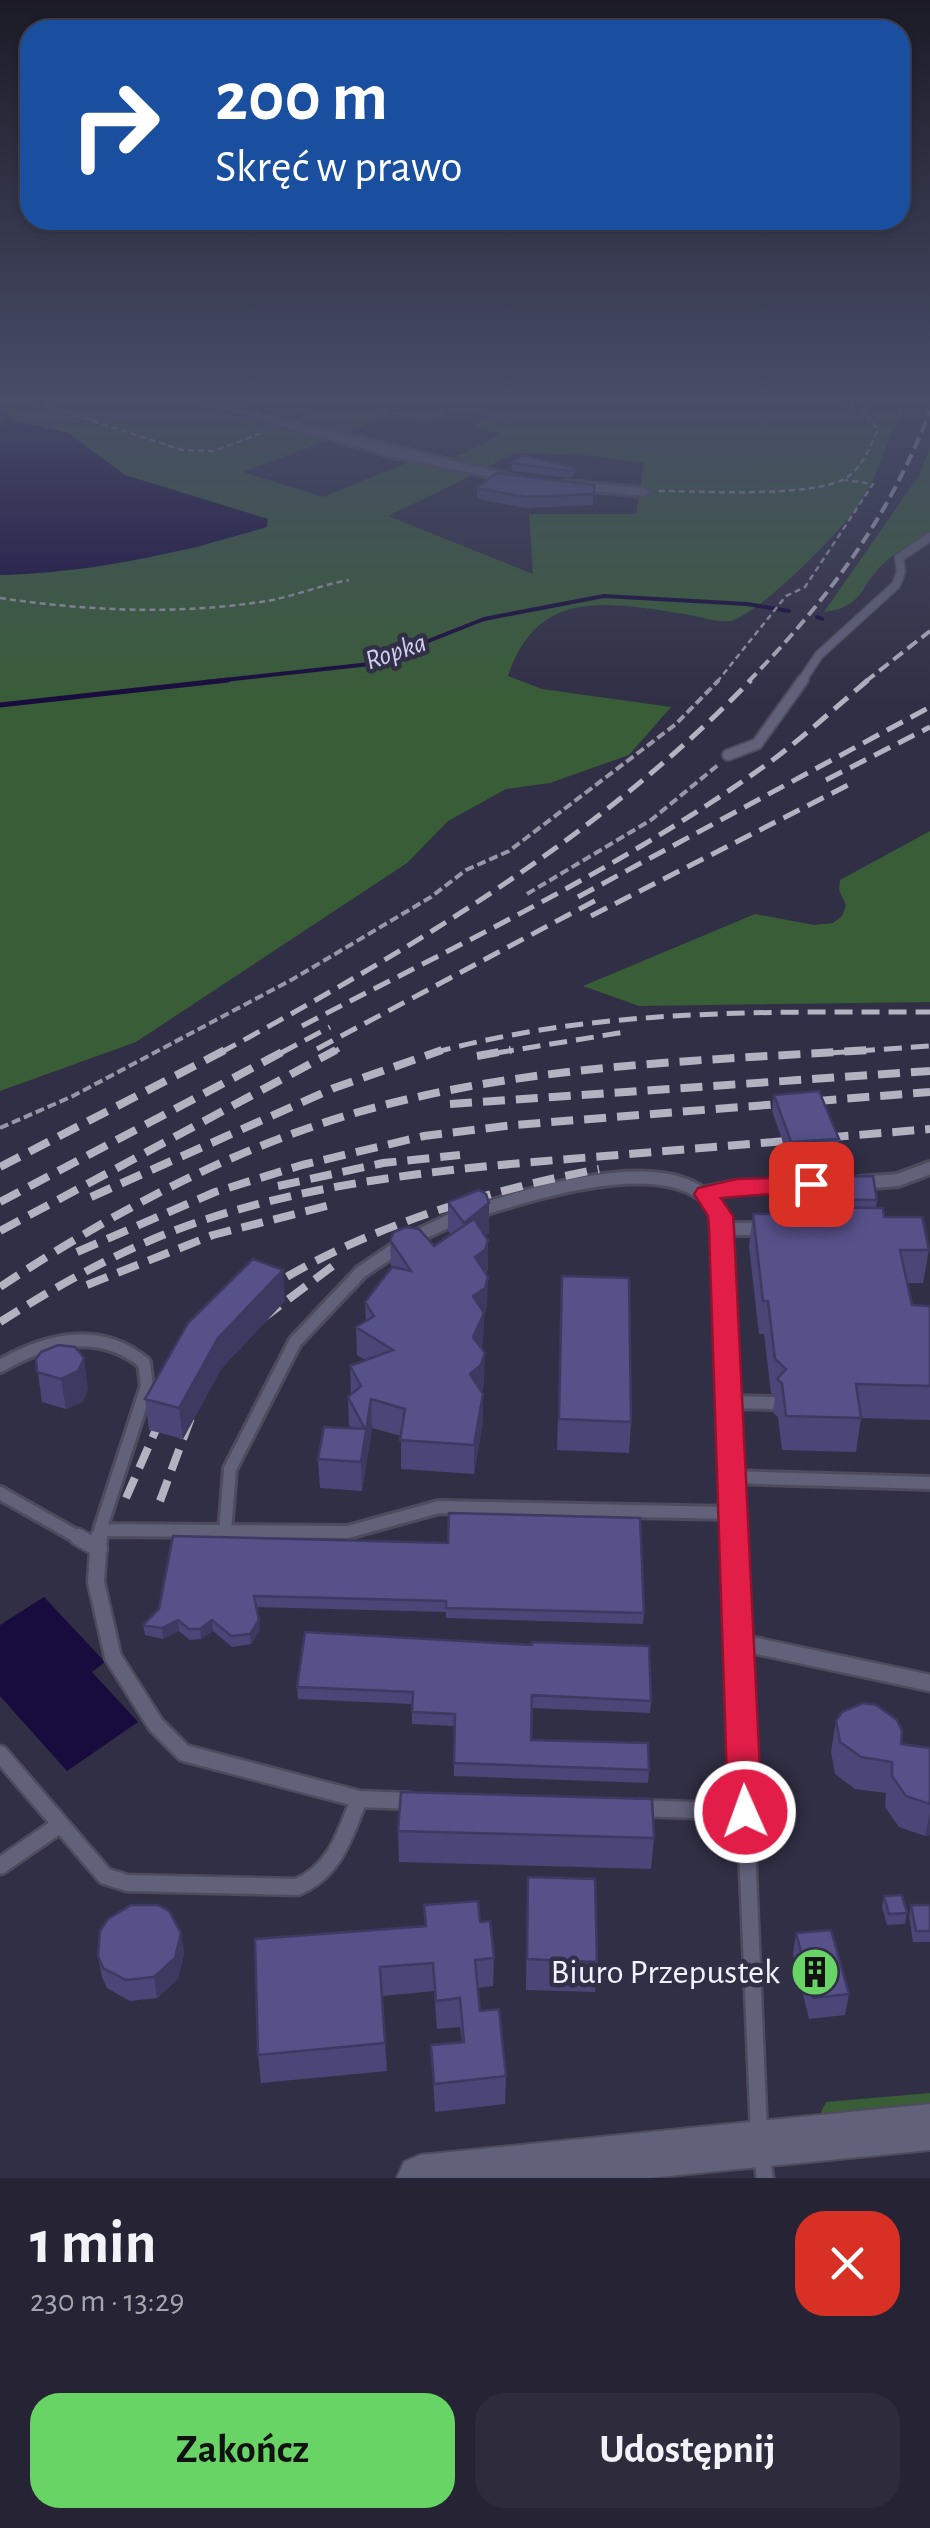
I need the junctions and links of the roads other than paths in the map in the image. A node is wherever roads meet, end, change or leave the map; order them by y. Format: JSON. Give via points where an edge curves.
{"nodes":[{"id":1,"x":930,"y":537,"type":"edge"},
{"id":2,"x":728,"y":755,"type":"road end"},
{"id":3,"x":930,"y":1168,"type":"edge"},
{"id":4,"x":849,"y":1183,"type":"edge"},
{"id":5,"x":811,"y":1184,"type":"edge"},
{"id":6,"x":706,"y":1194,"type":"junction"},
{"id":7,"x":721,"y":1229,"type":"junction"},
{"id":8,"x":778,"y":1230,"type":"edge"},
{"id":9,"x":0,"y":1366,"type":"edge"},
{"id":10,"x":727,"y":1402,"type":"junction"},
{"id":11,"x":772,"y":1403,"type":"dead end"},
{"id":12,"x":730,"y":1477,"type":"junction"},
{"id":13,"x":930,"y":1483,"type":"edge"},
{"id":14,"x":0,"y":1493,"type":"edge"},
{"id":15,"x":731,"y":1513,"type":"junction"},
{"id":16,"x":100,"y":1530,"type":"junction"},
{"id":17,"x":224,"y":1531,"type":"junction"},
{"id":18,"x":99,"y":1549,"type":"junction"},
{"id":19,"x":738,"y":1642,"type":"junction"},
{"id":20,"x":930,"y":1684,"type":"edge"},
{"id":21,"x":0,"y":1754,"type":"edge"},
{"id":22,"x":359,"y":1799,"type":"junction"},
{"id":23,"x":436,"y":1802,"type":"edge"},
{"id":24,"x":629,"y":1808,"type":"edge"},
{"id":25,"x":745,"y":1812,"type":"junction"},
{"id":26,"x":58,"y":1826,"type":"junction"},
{"id":27,"x":0,"y":1866,"type":"edge"},
{"id":28,"x":930,"y":2127,"type":"edge"},
{"id":29,"x":762,"y":2162,"type":"edge"},
{"id":30,"x":420,"y":2178,"type":"edge"}],
"edges":[{"from":1,"to":2,"type":"lane","via":[[898,558],[896,585],[819,656],[772,728],[757,744]]},
{"from":3,"to":4,"type":"lane","via":[[898,1180]]},
{"from":5,"to":6,"type":"lane"},
{"from":6,"to":7,"type":"lane"},
{"from":6,"to":17,"type":"lane","via":[[656,1180],[600,1182],[456,1217],[383,1256],[295,1342],[230,1470]]},
{"from":7,"to":8,"type":"lane"},
{"from":7,"to":10,"type":"lane"},
{"from":9,"to":16,"type":"lane","via":[[31,1348],[80,1340],[123,1347],[144,1364],[147,1386]]},
{"from":10,"to":11,"type":"lane"},
{"from":10,"to":12,"type":"lane"},
{"from":12,"to":13,"type":"lane"},
{"from":12,"to":15,"type":"lane"},
{"from":14,"to":18,"type":"lane"},
{"from":15,"to":17,"type":"lane","via":[[439,1508],[348,1532]]},
{"from":15,"to":19,"type":"lane"},
{"from":16,"to":17,"type":"lane"},
{"from":16,"to":18,"type":"lane"},
{"from":18,"to":22,"type":"lane","via":[[96,1582],[114,1657],[156,1725],[184,1753]]},
{"from":19,"to":20,"type":"lane"},
{"from":19,"to":25,"type":"lane"},
{"from":21,"to":26,"type":"lane"},
{"from":22,"to":23,"type":"lane"},
{"from":22,"to":26,"type":"lane","via":[[332,1862],[297,1887],[127,1883],[105,1876]]},
{"from":24,"to":25,"type":"lane"},
{"from":25,"to":29,"type":"lane"},
{"from":26,"to":27,"type":"lane"},
{"from":28,"to":29,"type":"street"},
{"from":29,"to":30,"type":"street"}]}
